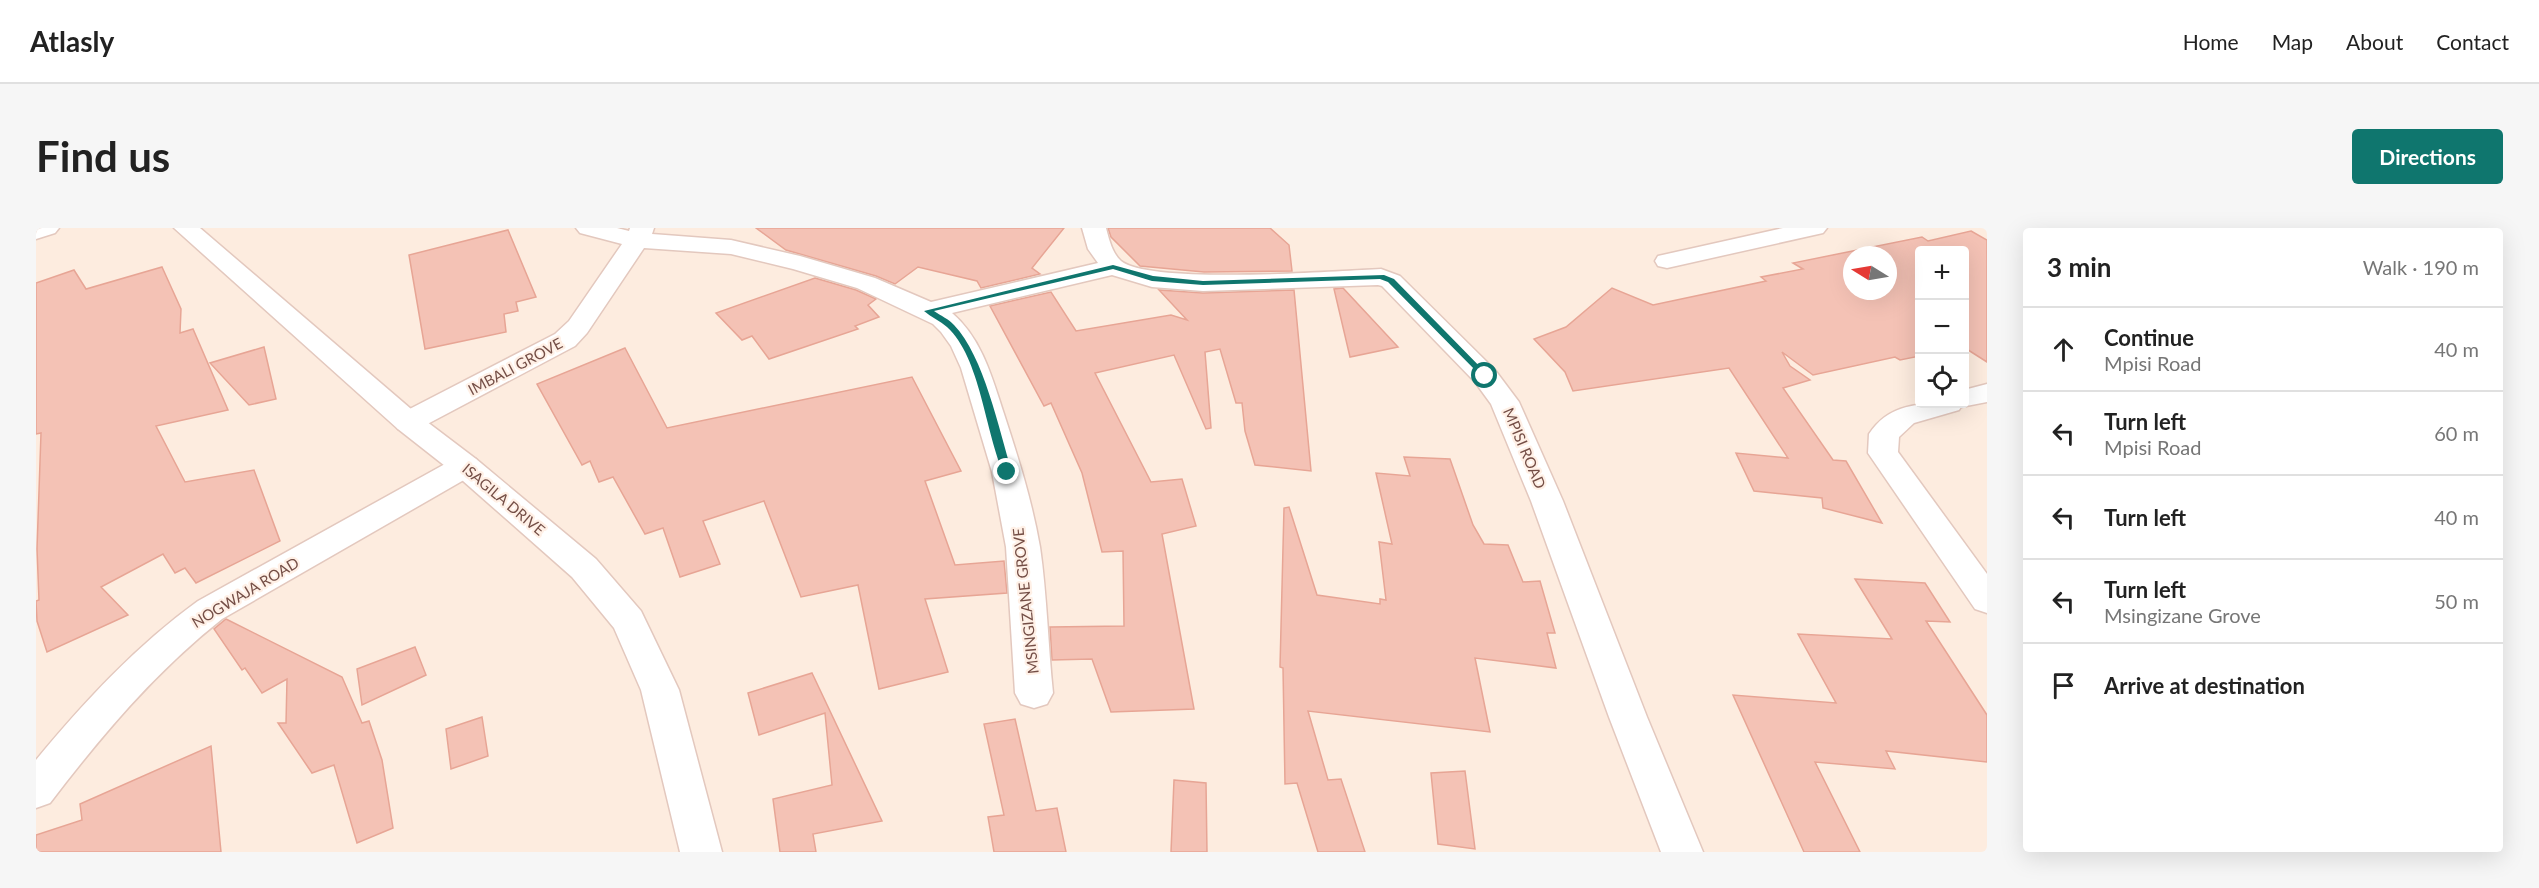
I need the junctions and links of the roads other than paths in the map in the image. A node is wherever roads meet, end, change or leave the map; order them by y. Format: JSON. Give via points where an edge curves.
{"nodes":[{"id":1,"x":48,"y":228,"type":"edge"},
{"id":2,"x":186,"y":228,"type":"edge"},
{"id":3,"x":588,"y":228,"type":"edge"},
{"id":4,"x":1094,"y":228,"type":"edge"},
{"id":5,"x":1815,"y":228,"type":"edge"},
{"id":6,"x":36,"y":232,"type":"edge"},
{"id":7,"x":639,"y":234,"type":"edge"},
{"id":8,"x":1667,"y":261,"type":"dead end"},
{"id":9,"x":1113,"y":267,"type":"junction"},
{"id":10,"x":928,"y":311,"type":"junction"},
{"id":11,"x":1987,"y":393,"type":"edge"},
{"id":12,"x":1969,"y":398,"type":"edge"},
{"id":13,"x":1934,"y":408,"type":"edge"},
{"id":14,"x":408,"y":422,"type":"junction"},
{"id":15,"x":465,"y":466,"type":"junction"},
{"id":16,"x":1987,"y":600,"type":"edge"},
{"id":17,"x":1034,"y":693,"type":"dead end"},
{"id":18,"x":36,"y":790,"type":"edge"},
{"id":19,"x":702,"y":852,"type":"edge"},
{"id":20,"x":1682,"y":852,"type":"edge"}],
"edges":[{"from":1,"to":6,"type":"street"},
{"from":2,"to":14,"type":"street","name":"ISAGILA DRIVE"},
{"from":3,"to":7,"type":"street","name":"MSINGIZANE GROVE"},
{"from":4,"to":9,"type":"street","via":[[1100,249]]},
{"from":5,"to":8,"type":"street"},
{"from":7,"to":10,"type":"street","name":"MSINGIZANE GROVE","via":[[730,247],[800,263],[866,283]]},
{"from":7,"to":14,"type":"street","name":"IMBALI GROVE","via":[[578,327],[565,340]]},
{"from":9,"to":10,"type":"street"},
{"from":9,"to":20,"type":"street","name":"MPISI ROAD","via":[[1152,279],[1203,283],[1381,277],[1391,281],[1454,343],[1505,402]]},
{"from":10,"to":17,"type":"street","name":"MSINGIZANE GROVE","via":[[951,326],[965,346],[1007,472],[1023,547]]},
{"from":11,"to":12,"type":"street"},
{"from":13,"to":16,"type":"street","via":[[1904,416],[1884,434],[1883,453]]},
{"from":14,"to":15,"type":"street","name":"ISAGILA DRIVE"},
{"from":15,"to":18,"type":"street","name":"NOGWAJA ROAD","via":[[210,610],[179,632],[139,669]]},
{"from":15,"to":19,"type":"street","name":"ISAGILA DRIVE","via":[[584,568],[628,621],[660,690]]}]}
